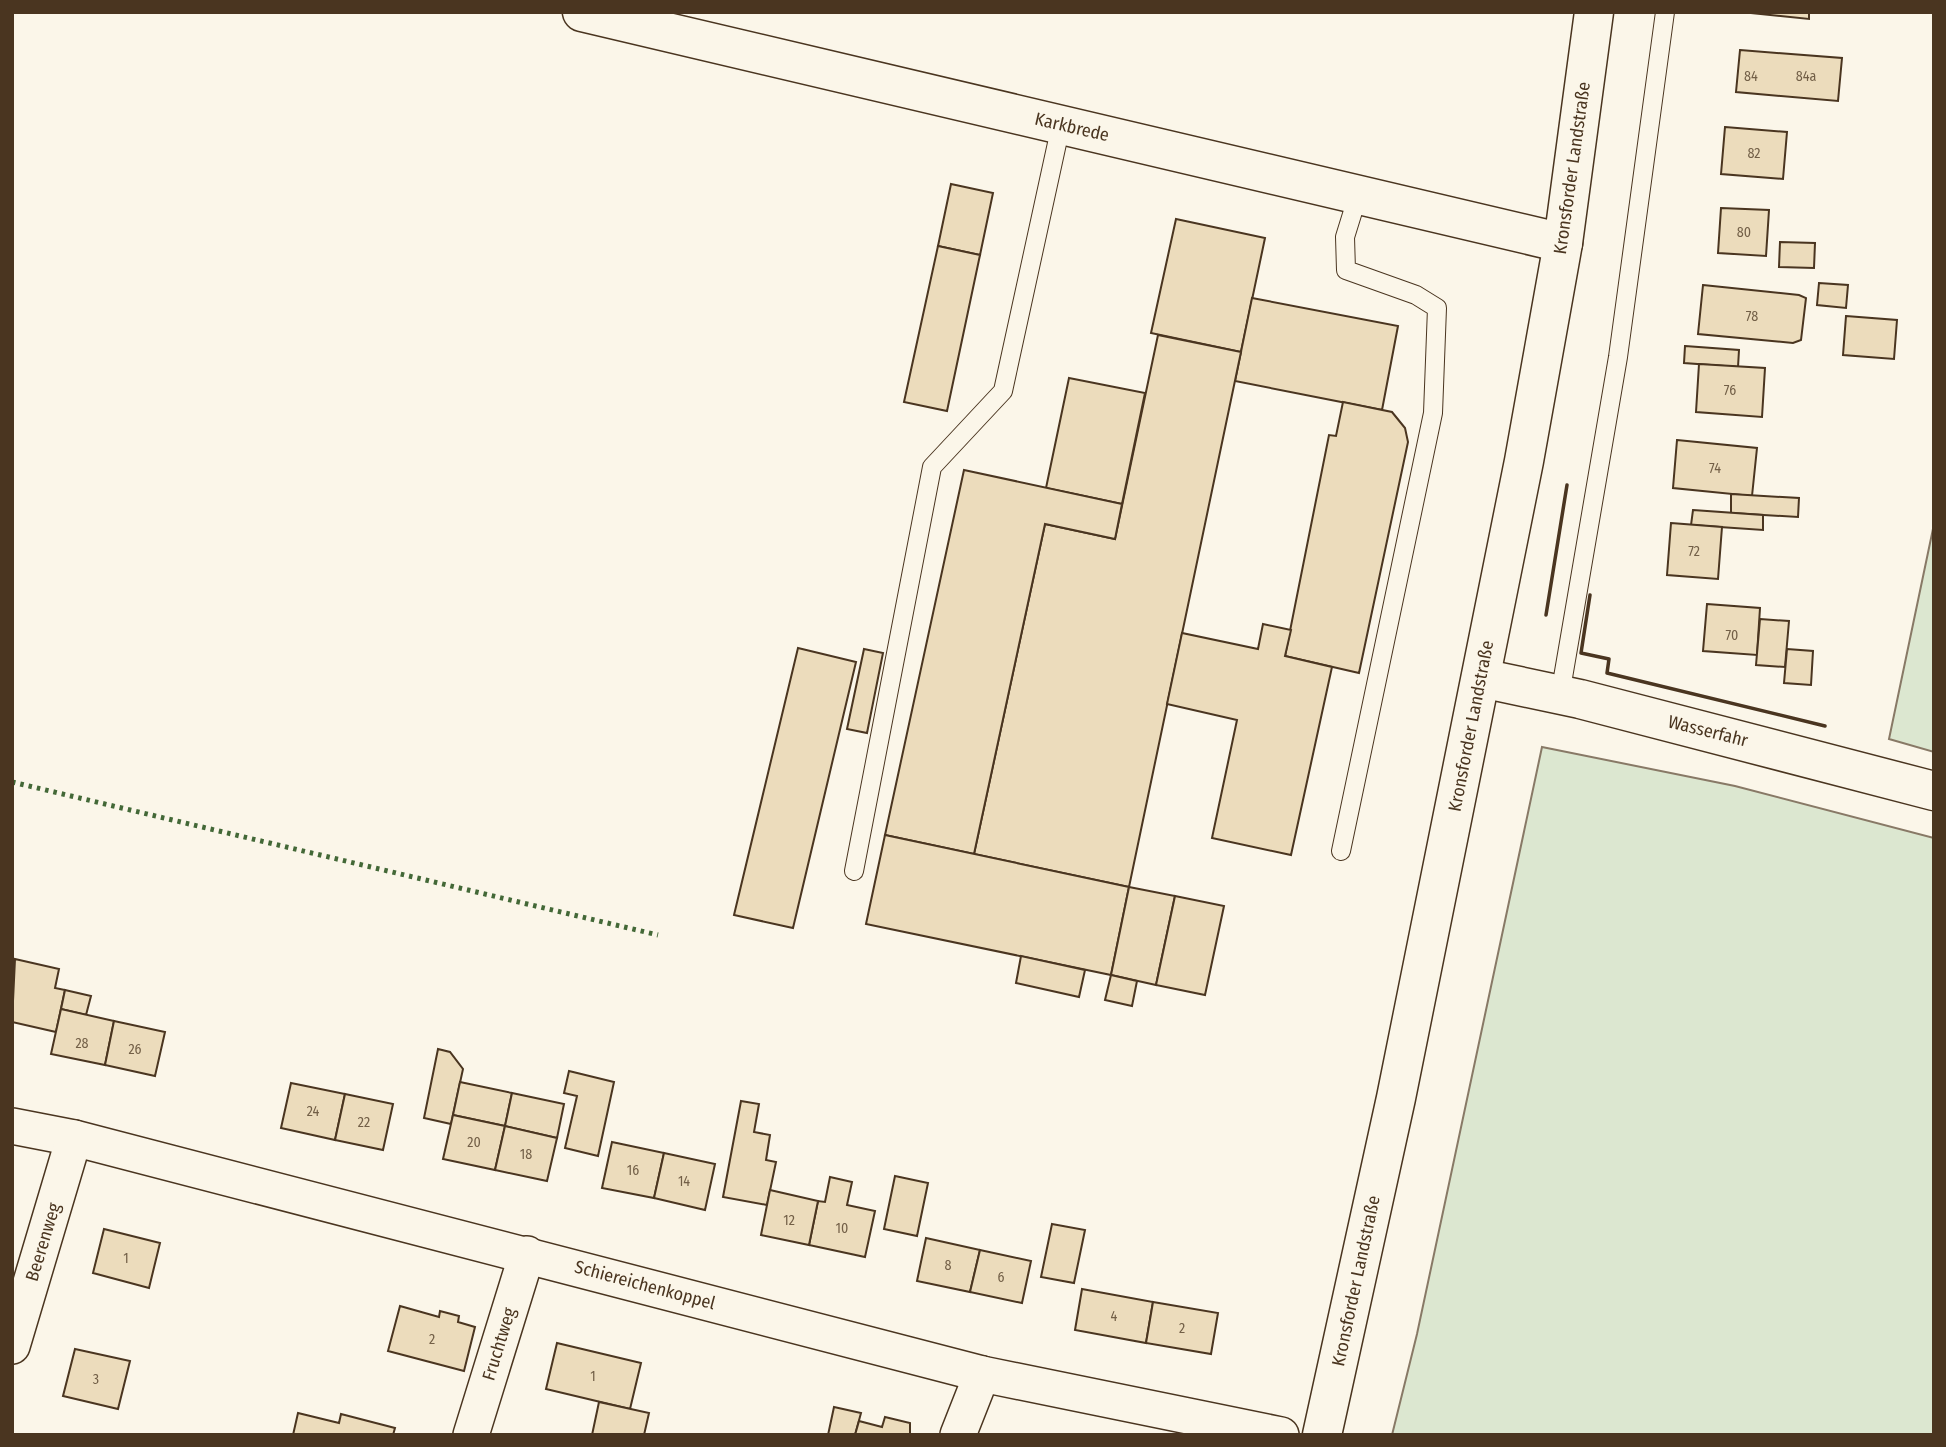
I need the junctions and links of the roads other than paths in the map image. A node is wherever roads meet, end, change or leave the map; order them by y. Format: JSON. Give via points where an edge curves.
{"nodes":[{"id":1,"x":582,"y":12,"type":"edge"},
{"id":2,"x":1594,"y":12,"type":"edge"},
{"id":3,"x":1665,"y":12,"type":"edge"},
{"id":4,"x":1061,"y":125,"type":"junction"},
{"id":5,"x":1358,"y":195,"type":"junction"},
{"id":6,"x":1563,"y":243,"type":"junction"},
{"id":7,"x":1481,"y":678,"type":"junction"},
{"id":8,"x":1560,"y":695,"type":"junction"},
{"id":9,"x":1934,"y":791,"type":"edge"},
{"id":10,"x":1341,"y":851,"type":"dead end"},
{"id":11,"x":854,"y":871,"type":"dead end"},
{"id":12,"x":12,"y":1126,"type":"edge"},
{"id":13,"x":74,"y":1138,"type":"junction"},
{"id":14,"x":527,"y":1254,"type":"junction"},
{"id":15,"x":12,"y":1346,"type":"edge"},
{"id":16,"x":982,"y":1374,"type":"junction"},
{"id":17,"x":1223,"y":1428,"type":"edge"},
{"id":18,"x":471,"y":1435,"type":"edge"},
{"id":19,"x":958,"y":1435,"type":"edge"},
{"id":20,"x":1281,"y":1435,"type":"edge"},
{"id":21,"x":1322,"y":1435,"type":"edge"}],
"edges":[{"from":1,"to":4,"type":"street","name":"Karkbrede"},
{"from":2,"to":6,"type":"street","name":"Kronsforder Landstraße"},
{"from":3,"to":8,"type":"lane","via":[[1618,356]]},
{"from":4,"to":5,"type":"street","name":"Karkbrede"},
{"from":4,"to":11,"type":"lane","via":[[1003,391],[932,467]]},
{"from":5,"to":6,"type":"street","name":"Karkbrede"},
{"from":5,"to":10,"type":"lane","via":[[1345,237],[1346,270],[1416,295],[1437,309],[1433,413]]},
{"from":6,"to":7,"type":"street","name":"Kronsforder Landstraße"},
{"from":7,"to":8,"type":"street","name":"Wasserfahr"},
{"from":7,"to":21,"type":"street","name":"Kronsforder Landstraße"},
{"from":8,"to":9,"type":"street","name":"Wasserfahr"},
{"from":12,"to":13,"type":"street","name":"Schiereichenkoppel"},
{"from":13,"to":14,"type":"street","name":"Schiereichenkoppel"},
{"from":13,"to":15,"type":"street","name":"Beerenweg"},
{"from":14,"to":16,"type":"street","name":"Schiereichenkoppel"},
{"from":14,"to":18,"type":"street","name":"Fruchtweg"},
{"from":16,"to":17,"type":"street","name":"Schiereichenkoppel"},
{"from":16,"to":19,"type":"street"},
{"from":17,"to":20,"type":"street","name":"Schiereichenkoppel"}]}
